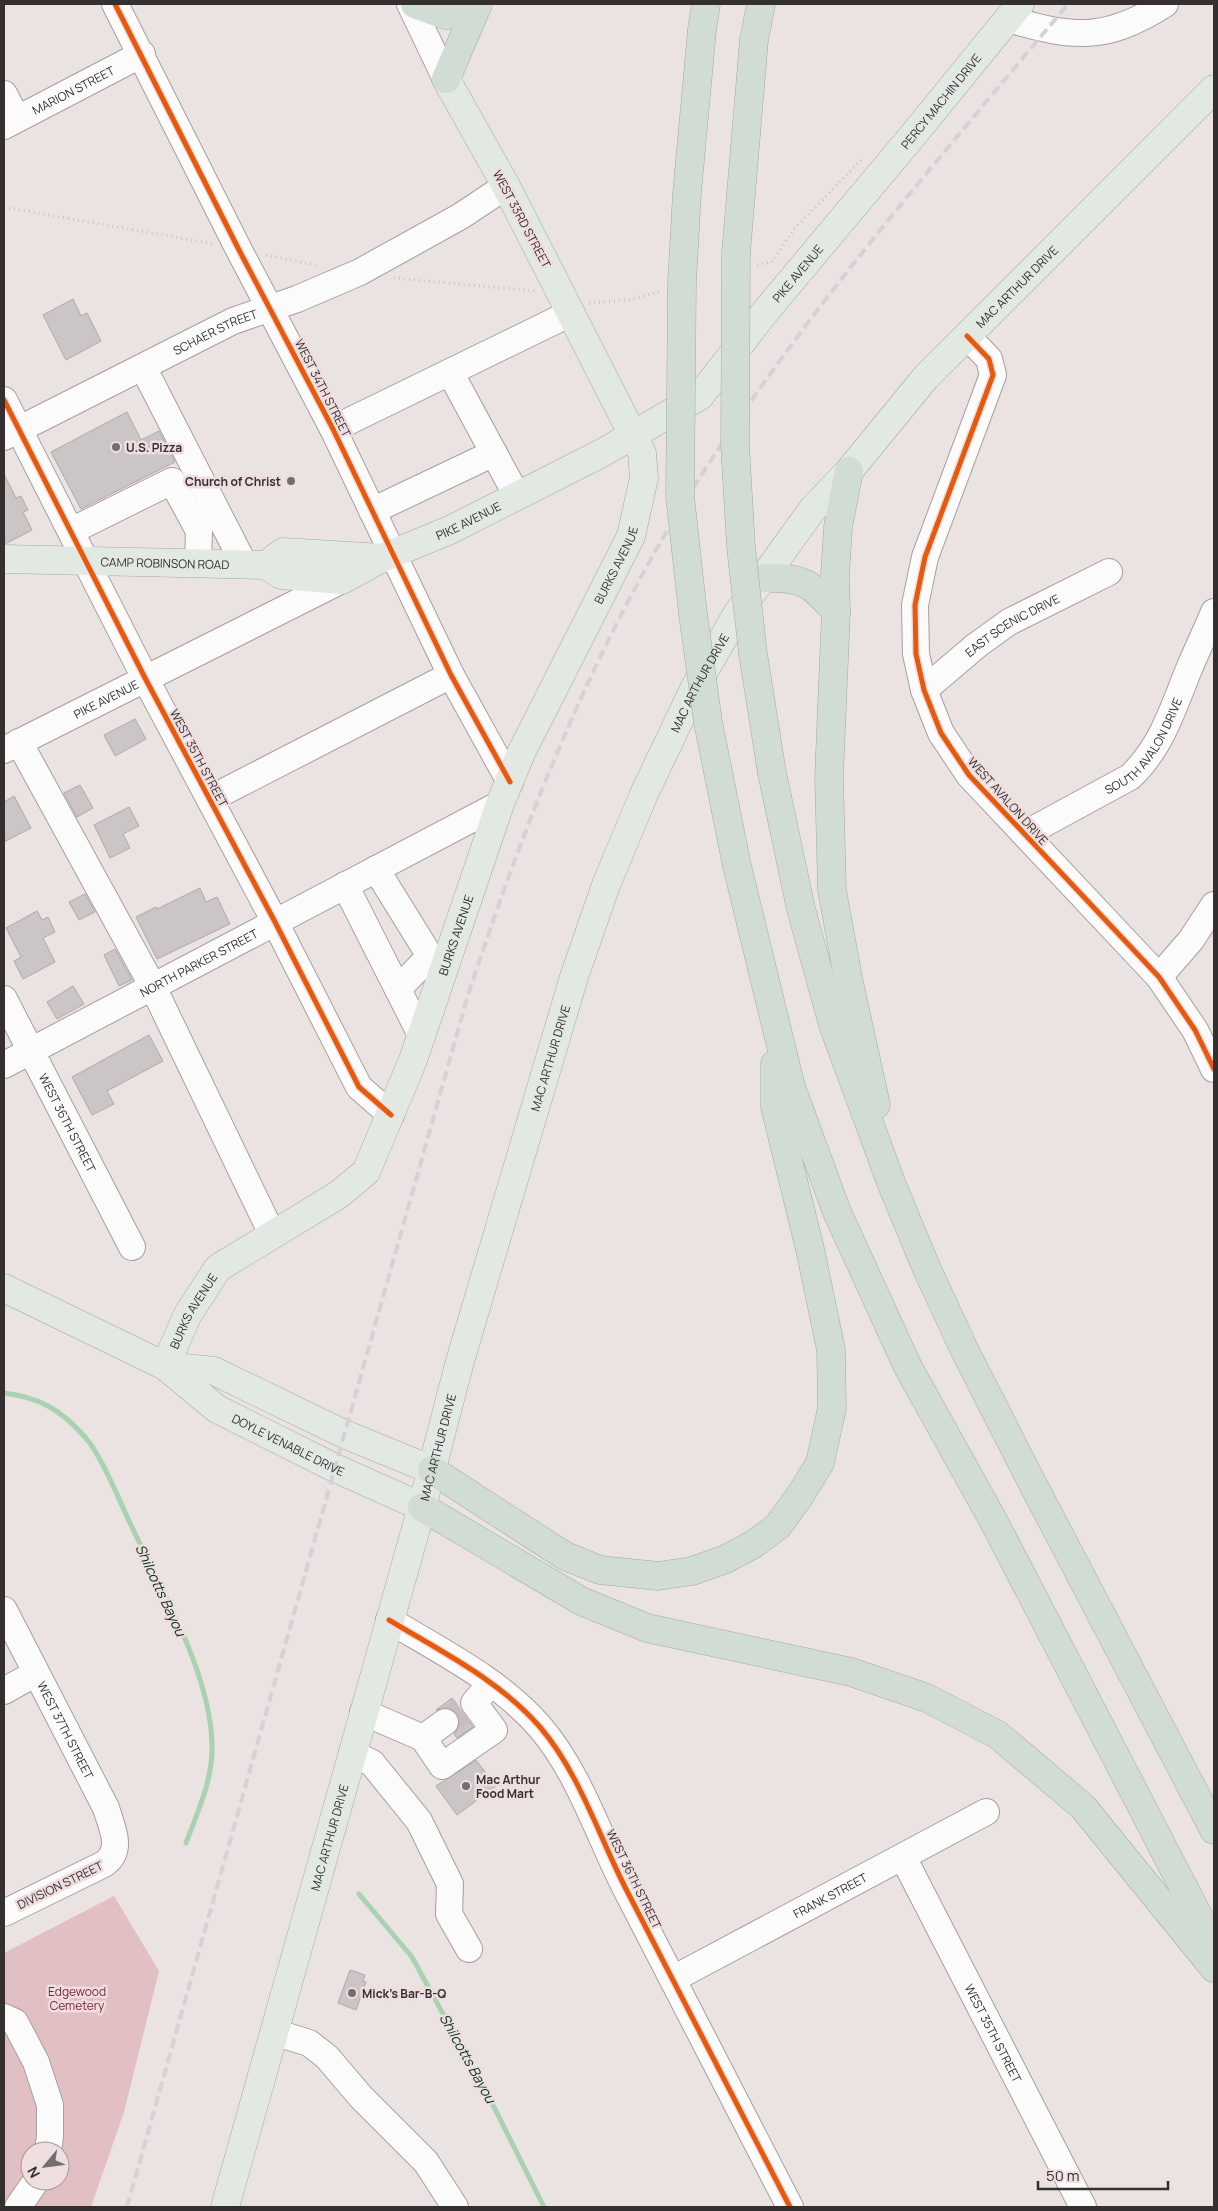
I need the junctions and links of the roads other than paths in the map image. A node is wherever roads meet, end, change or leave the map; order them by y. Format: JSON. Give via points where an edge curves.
{"nodes":[{"id":1,"x":115,"y":4,"type":"edge"},
{"id":2,"x":410,"y":4,"type":"edge"},
{"id":3,"x":415,"y":4,"type":"edge"},
{"id":4,"x":761,"y":4,"type":"edge"},
{"id":5,"x":1165,"y":4,"type":"edge"},
{"id":6,"x":475,"y":9,"type":"edge"},
{"id":7,"x":1014,"y":11,"type":"edge"},
{"id":8,"x":704,"y":17,"type":"edge"},
{"id":9,"x":142,"y":54,"type":"junction"},
{"id":10,"x":446,"y":79,"type":"junction"},
{"id":11,"x":1214,"y":89,"type":"edge"},
{"id":12,"x":4,"y":94,"type":"edge"},
{"id":13,"x":10,"y":123,"type":"edge"},
{"id":14,"x":506,"y":186,"type":"junction"},
{"id":15,"x":862,"y":197,"type":"joint"},
{"id":16,"x":270,"y":309,"type":"junction"},
{"id":17,"x":571,"y":313,"type":"junction"},
{"id":18,"x":967,"y":336,"type":"junction"},
{"id":19,"x":143,"y":367,"type":"junction"},
{"id":20,"x":450,"y":372,"type":"junction"},
{"id":21,"x":700,"y":396,"type":"junction"},
{"id":22,"x":4,"y":400,"type":"edge"},
{"id":23,"x":333,"y":429,"type":"junction"},
{"id":24,"x":11,"y":433,"type":"edge"},
{"id":25,"x":632,"y":435,"type":"junction"},
{"id":26,"x":494,"y":453,"type":"junction"},
{"id":27,"x":849,"y":471,"type":"junction"},
{"id":28,"x":517,"y":496,"type":"junction"},
{"id":29,"x":372,"y":510,"type":"junction"},
{"id":30,"x":71,"y":531,"type":"junction"},
{"id":31,"x":631,"y":536,"type":"junction"},
{"id":32,"x":388,"y":556,"type":"junction"},
{"id":33,"x":4,"y":559,"type":"edge"},
{"id":34,"x":86,"y":562,"type":"junction"},
{"id":35,"x":198,"y":563,"type":"junction"},
{"id":36,"x":255,"y":564,"type":"junction"},
{"id":37,"x":1109,"y":572,"type":"dead end"},
{"id":38,"x":764,"y":578,"type":"junction"},
{"id":39,"x":342,"y":580,"type":"junction"},
{"id":40,"x":836,"y":612,"type":"junction"},
{"id":41,"x":1214,"y":612,"type":"edge"},
{"id":42,"x":451,"y":675,"type":"junction"},
{"id":43,"x":146,"y":678,"type":"junction"},
{"id":44,"x":924,"y":690,"type":"junction"},
{"id":45,"x":12,"y":746,"type":"edge"},
{"id":46,"x":505,"y":793,"type":"junction"},
{"id":47,"x":210,"y":799,"type":"junction"},
{"id":48,"x":1025,"y":834,"type":"junction"},
{"id":49,"x":376,"y":869,"type":"junction"},
{"id":50,"x":346,"y":885,"type":"junction"},
{"id":51,"x":1214,"y":905,"type":"edge"},
{"id":52,"x":275,"y":922,"type":"junction"},
{"id":53,"x":436,"y":965,"type":"junction"},
{"id":54,"x":1159,"y":977,"type":"junction"},
{"id":55,"x":154,"y":987,"type":"junction"},
{"id":56,"x":398,"y":988,"type":"junction"},
{"id":57,"x":4,"y":999,"type":"edge"},
{"id":58,"x":775,"y":1027,"type":"junction"},
{"id":59,"x":420,"y":1034,"type":"junction"},
{"id":60,"x":31,"y":1051,"type":"junction"},
{"id":61,"x":4,"y":1065,"type":"edge"},
{"id":62,"x":1214,"y":1069,"type":"edge"},
{"id":63,"x":391,"y":1115,"type":"junction"},
{"id":64,"x":892,"y":1185,"type":"junction"},
{"id":65,"x":272,"y":1234,"type":"junction"},
{"id":66,"x":132,"y":1247,"type":"dead end"},
{"id":67,"x":4,"y":1288,"type":"edge"},
{"id":68,"x":164,"y":1366,"type":"junction"},
{"id":69,"x":432,"y":1470,"type":"junction"},
{"id":70,"x":422,"y":1507,"type":"junction"},
{"id":71,"x":4,"y":1610,"type":"edge"},
{"id":72,"x":389,"y":1620,"type":"junction"},
{"id":73,"x":36,"y":1673,"type":"junction"},
{"id":74,"x":491,"y":1683,"type":"junction"},
{"id":75,"x":4,"y":1691,"type":"edge"},
{"id":76,"x":364,"y":1712,"type":"junction"},
{"id":77,"x":352,"y":1753,"type":"junction"},
{"id":78,"x":986,"y":1812,"type":"dead end"},
{"id":79,"x":1214,"y":1830,"type":"edge"},
{"id":80,"x":114,"y":1854,"type":"joint"},
{"id":81,"x":903,"y":1857,"type":"junction"},
{"id":82,"x":4,"y":1913,"type":"edge"},
{"id":83,"x":1214,"y":1946,"type":"edge"},
{"id":84,"x":469,"y":1949,"type":"dead end"},
{"id":85,"x":1214,"y":1968,"type":"edge"},
{"id":86,"x":673,"y":1979,"type":"junction"},
{"id":87,"x":4,"y":2017,"type":"edge"},
{"id":88,"x":274,"y":2032,"type":"junction"},
{"id":89,"x":49,"y":2141,"type":"edge"},
{"id":90,"x":29,"y":2191,"type":"edge"},
{"id":91,"x":18,"y":2207,"type":"edge"},
{"id":92,"x":225,"y":2207,"type":"edge"},
{"id":93,"x":455,"y":2207,"type":"edge"},
{"id":94,"x":790,"y":2207,"type":"edge"},
{"id":95,"x":1084,"y":2207,"type":"edge"}],
"edges":[{"from":1,"to":9,"type":"street","name":"WEST 34TH STREET"},
{"from":2,"to":10,"type":"street","name":"WEST 33RD STREET"},
{"from":3,"to":6,"type":"highway","via":[[445,14]]},
{"from":4,"to":64,"type":"highway","bridge":true,"via":[[754,40],[736,253],[736,445],[741,547],[753,654],[772,773],[801,909],[833,1025]]},
{"from":5,"to":7,"type":"street","via":[[1136,20],[1094,33],[1060,33]]},
{"from":6,"to":10,"type":"highway"},
{"from":7,"to":15,"type":"main road","name":"PERCY MACHIN DRIVE"},
{"from":8,"to":58,"type":"highway","bridge":true,"via":[[682,283],[680,496],[708,722],[737,866]]},
{"from":9,"to":13,"type":"street","name":"MARION STREET"},
{"from":9,"to":16,"type":"street","name":"WEST 34TH STREET"},
{"from":10,"to":14,"type":"main road","name":"WEST 33RD STREET"},
{"from":11,"to":18,"type":"main road","name":"MAC ARTHUR DRIVE"},
{"from":12,"to":13,"type":"street"},
{"from":14,"to":16,"type":"street","name":"SCHAER STREET","via":[[461,216],[360,272]]},
{"from":14,"to":17,"type":"main road","name":"WEST 33RD STREET"},
{"from":15,"to":21,"type":"main road","name":"PIKE AVENUE","via":[[764,312]]},
{"from":16,"to":19,"type":"street","name":"SCHAER STREET","via":[[234,321]]},
{"from":16,"to":23,"type":"street","name":"WEST 34TH STREET"},
{"from":17,"to":20,"type":"street"},
{"from":17,"to":25,"type":"main road","name":"WEST 33RD STREET"},
{"from":18,"to":27,"type":"main road","name":"MAC ARTHUR DRIVE","via":[[926,377]]},
{"from":18,"to":44,"type":"street","name":"WEST AVALON DRIVE","via":[[989,359],[993,375],[920,577],[914,625]]},
{"from":19,"to":24,"type":"street","name":"SCHAER STREET"},
{"from":19,"to":36,"type":"street"},
{"from":20,"to":23,"type":"street"},
{"from":20,"to":26,"type":"street"},
{"from":21,"to":25,"type":"main road","name":"PIKE AVENUE"},
{"from":21,"to":31,"type":"main road"},
{"from":22,"to":24,"type":"street","name":"WEST 35TH STREET"},
{"from":23,"to":29,"type":"street","name":"WEST 34TH STREET"},
{"from":24,"to":30,"type":"street","name":"WEST 35TH STREET"},
{"from":25,"to":28,"type":"main road","name":"PIKE AVENUE"},
{"from":25,"to":31,"type":"main road","name":"BURKS AVENUE","via":[[642,453],[645,470]]},
{"from":26,"to":28,"type":"street"},
{"from":26,"to":29,"type":"street"},
{"from":27,"to":38,"type":"main road","name":"MAC ARTHUR DRIVE","via":[[812,510]]},
{"from":27,"to":40,"type":"highway","via":[[838,527]]},
{"from":28,"to":32,"type":"main road","name":"PIKE AVENUE","via":[[450,530]]},
{"from":29,"to":32,"type":"street","name":"WEST 34TH STREET"},
{"from":30,"to":34,"type":"street","name":"WEST 35TH STREET"},
{"from":30,"to":35,"type":"street","via":[[172,481],[199,531]]},
{"from":31,"to":46,"type":"main road","name":"BURKS AVENUE","via":[[521,753]]},
{"from":32,"to":36,"type":"main road","via":[[283,552]]},
{"from":32,"to":39,"type":"main road","name":"PIKE AVENUE"},
{"from":32,"to":42,"type":"street","name":"WEST 34TH STREET"},
{"from":33,"to":34,"type":"main road","name":"CAMP ROBINSON ROAD"},
{"from":34,"to":35,"type":"main road","name":"CAMP ROBINSON ROAD"},
{"from":34,"to":43,"type":"street","name":"WEST 35TH STREET"},
{"from":35,"to":36,"type":"main road","name":"CAMP ROBINSON ROAD"},
{"from":36,"to":39,"type":"main road","name":"CAMP ROBINSON ROAD","via":[[281,575]]},
{"from":37,"to":44,"type":"street","name":"EAST SCENIC DRIVE","via":[[1009,622]]},
{"from":38,"to":40,"type":"highway","via":[[787,577],[805,582],[818,590]]},
{"from":38,"to":69,"type":"main road","name":"MAC ARTHUR DRIVE","via":[[737,614],[695,687],[644,794],[606,885],[574,977],[460,1361]]},
{"from":39,"to":43,"type":"street","name":"PIKE AVENUE"},
{"from":40,"to":64,"type":"highway","via":[[829,777],[832,890]]},
{"from":41,"to":48,"type":"street","name":"SOUTH AVALON DRIVE","via":[[1174,711],[1143,765],[1130,777]]},
{"from":42,"to":46,"type":"street","name":"WEST 34TH STREET"},
{"from":42,"to":47,"type":"street"},
{"from":43,"to":45,"type":"street","name":"PIKE AVENUE"},
{"from":43,"to":47,"type":"street","name":"WEST 35TH STREET"},
{"from":44,"to":48,"type":"street","name":"WEST AVALON DRIVE","via":[[952,752],[969,775]]},
{"from":45,"to":55,"type":"street"},
{"from":46,"to":49,"type":"street","name":"NORTH PARKER STREET"},
{"from":46,"to":53,"type":"main road","name":"BURKS AVENUE"},
{"from":47,"to":52,"type":"street","name":"WEST 35TH STREET"},
{"from":48,"to":54,"type":"street","name":"WEST AVALON DRIVE"},
{"from":49,"to":50,"type":"street","name":"NORTH PARKER STREET"},
{"from":49,"to":53,"type":"street"},
{"from":50,"to":52,"type":"street","name":"NORTH PARKER STREET"},
{"from":50,"to":56,"type":"street"},
{"from":51,"to":54,"type":"street","via":[[1191,940]]},
{"from":52,"to":55,"type":"street","name":"NORTH PARKER STREET"},
{"from":52,"to":63,"type":"street","name":"WEST 35TH STREET","via":[[359,1087]]},
{"from":53,"to":56,"type":"street"},
{"from":53,"to":59,"type":"main road","name":"BURKS AVENUE"},
{"from":54,"to":62,"type":"street","name":"WEST AVALON DRIVE","via":[[1195,1030]]},
{"from":55,"to":60,"type":"street","name":"NORTH PARKER STREET"},
{"from":55,"to":65,"type":"street"},
{"from":56,"to":59,"type":"street"},
{"from":57,"to":60,"type":"street","name":"WEST 36TH STREET"},
{"from":58,"to":69,"type":"highway","via":[[775,1107],[831,1350],[832,1408],[820,1463],[778,1526],[726,1560],[692,1571],[658,1576],[600,1570],[565,1556]]},
{"from":58,"to":83,"type":"highway","via":[[790,1087],[837,1212],[908,1367],[997,1528]]},
{"from":59,"to":63,"type":"main road","name":"BURKS AVENUE"},
{"from":60,"to":61,"type":"street","name":"NORTH PARKER STREET"},
{"from":60,"to":66,"type":"street","name":"WEST 36TH STREET"},
{"from":63,"to":65,"type":"main road","name":"BURKS AVENUE","via":[[366,1172],[315,1210]]},
{"from":64,"to":79,"type":"highway","via":[[963,1347]]},
{"from":65,"to":68,"type":"main road","name":"BURKS AVENUE","via":[[218,1268],[188,1314]]},
{"from":67,"to":68,"type":"main road","name":"DOYLE VENABLE DRIVE"},
{"from":68,"to":69,"type":"main road","name":"DOYLE VENABLE DRIVE","via":[[214,1371],[344,1434]]},
{"from":68,"to":70,"type":"main road","name":"DOYLE VENABLE DRIVE","via":[[217,1409]]},
{"from":69,"to":70,"type":"main road","name":"MAC ARTHUR DRIVE"},
{"from":70,"to":72,"type":"main road","name":"MAC ARTHUR DRIVE"},
{"from":70,"to":85,"type":"highway","via":[[581,1601],[646,1628],[851,1672],[927,1698],[998,1735],[1083,1807]]},
{"from":71,"to":73,"type":"street","name":"WEST 37TH STREET"},
{"from":72,"to":74,"type":"street","name":"WEST 36TH STREET"},
{"from":72,"to":76,"type":"main road","name":"MAC ARTHUR DRIVE"},
{"from":73,"to":75,"type":"street"},
{"from":73,"to":80,"type":"street","name":"WEST 37TH STREET","via":[[106,1808],[114,1834]]},
{"from":74,"to":76,"type":"street","via":[[451,1716]]},
{"from":74,"to":86,"type":"street","name":"WEST 36TH STREET","via":[[519,1705],[541,1729],[582,1793],[626,1889]]},
{"from":76,"to":77,"type":"main road","name":"MAC ARTHUR DRIVE"},
{"from":77,"to":84,"type":"street","via":[[372,1763],[418,1821],[450,1884],[449,1914]]},
{"from":77,"to":88,"type":"main road","name":"MAC ARTHUR DRIVE"},
{"from":78,"to":81,"type":"street","name":"FRANK STREET"},
{"from":80,"to":82,"type":"street","name":"DIVISION STREET","via":[[104,1864]]},
{"from":81,"to":86,"type":"street","name":"FRANK STREET"},
{"from":81,"to":95,"type":"street","name":"WEST 35TH STREET"},
{"from":86,"to":94,"type":"street","name":"WEST 36TH STREET"},
{"from":87,"to":89,"type":"street","via":[[15,2022],[36,2062],[50,2105]]},
{"from":88,"to":92,"type":"main road","name":"MAC ARTHUR DRIVE"},
{"from":88,"to":93,"type":"street","via":[[309,2043],[327,2057],[361,2097],[426,2162]]},
{"from":90,"to":91,"type":"street"}]}
